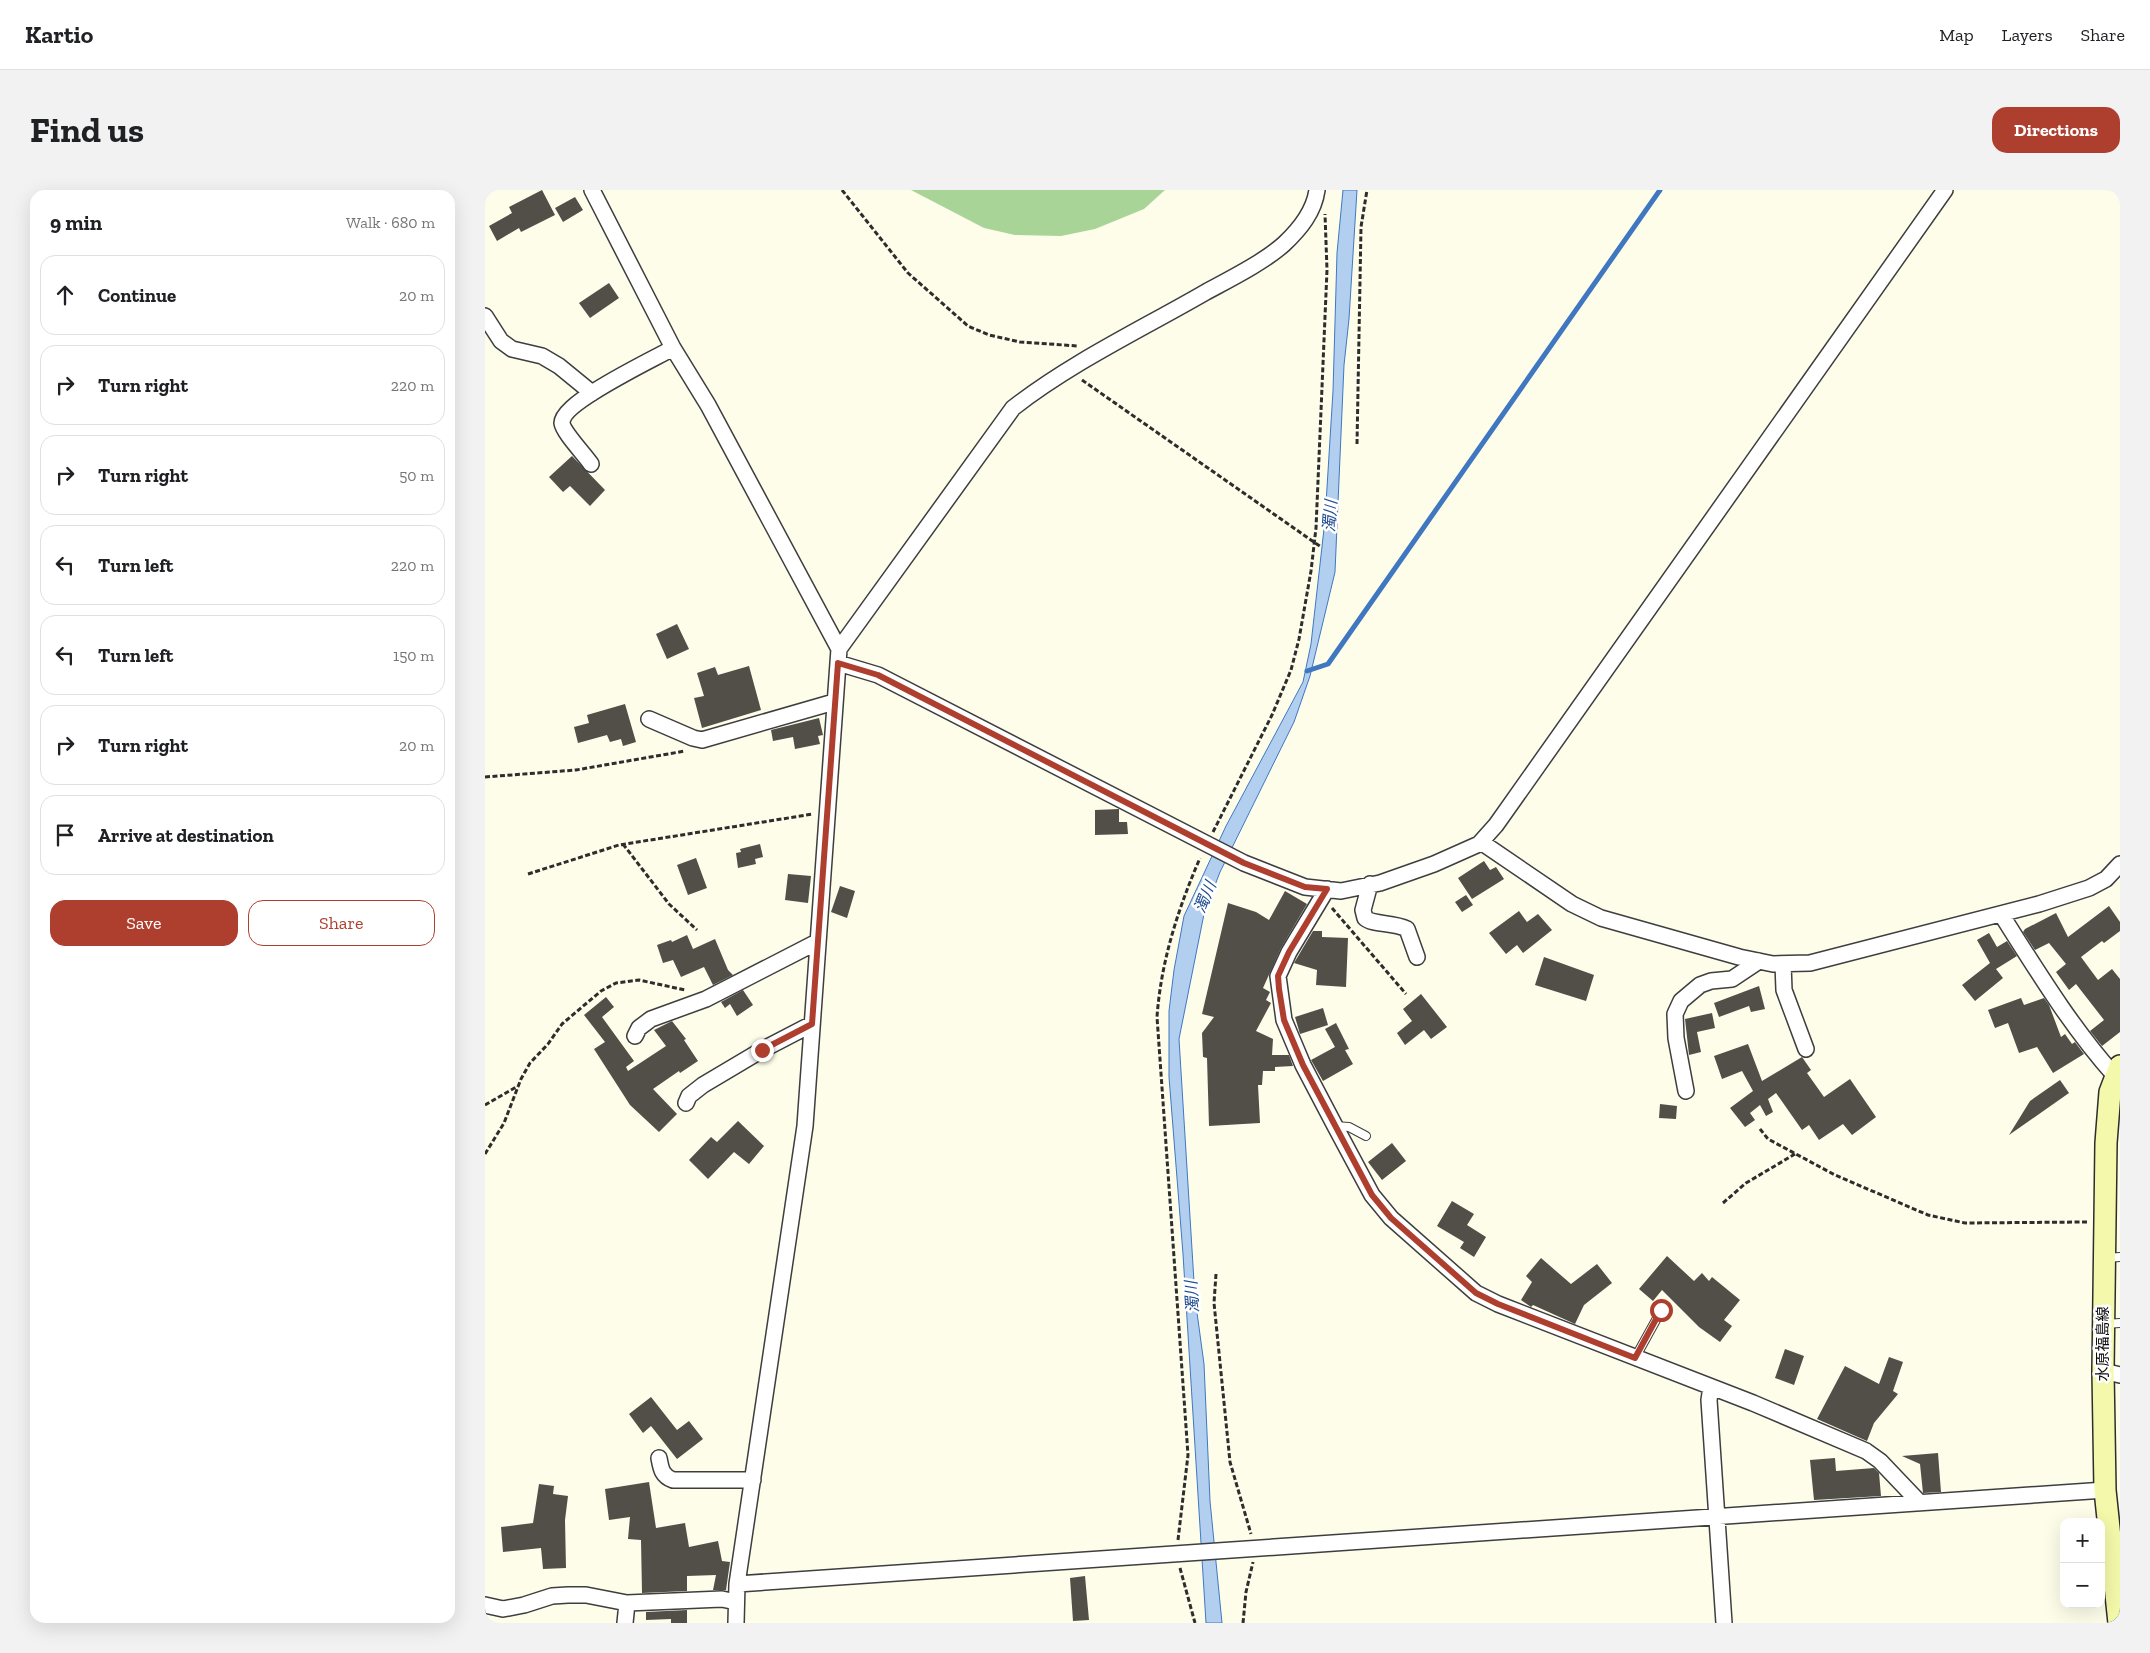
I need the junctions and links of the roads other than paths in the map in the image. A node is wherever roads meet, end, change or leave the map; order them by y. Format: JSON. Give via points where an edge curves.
{"nodes":[{"id":1,"x":592,"y":190,"type":"edge"},
{"id":2,"x":1317,"y":190,"type":"edge"},
{"id":3,"x":1945,"y":190,"type":"edge"},
{"id":4,"x":485,"y":316,"type":"edge"},
{"id":5,"x":673,"y":348,"type":"junction"},
{"id":6,"x":592,"y":393,"type":"junction"},
{"id":7,"x":591,"y":464,"type":"dead end"},
{"id":8,"x":839,"y":656,"type":"junction"},
{"id":9,"x":834,"y":702,"type":"junction"},
{"id":10,"x":649,"y":719,"type":"dead end"},
{"id":11,"x":1481,"y":842,"type":"junction"},
{"id":12,"x":2120,"y":864,"type":"edge"},
{"id":13,"x":1370,"y":884,"type":"junction"},
{"id":14,"x":1325,"y":893,"type":"junction"},
{"id":15,"x":2001,"y":914,"type":"junction"},
{"id":16,"x":817,"y":942,"type":"junction"},
{"id":17,"x":1417,"y":957,"type":"dead end"},
{"id":18,"x":1759,"y":961,"type":"junction"},
{"id":19,"x":1783,"y":964,"type":"junction"},
{"id":20,"x":812,"y":1024,"type":"junction"},
{"id":21,"x":635,"y":1036,"type":"dead end"},
{"id":22,"x":1806,"y":1050,"type":"dead end"},
{"id":23,"x":2117,"y":1071,"type":"edge"},
{"id":24,"x":1686,"y":1090,"type":"dead end"},
{"id":25,"x":686,"y":1103,"type":"dead end"},
{"id":26,"x":2114,"y":1109,"type":"edge"},
{"id":27,"x":1335,"y":1126,"type":"junction"},
{"id":28,"x":1366,"y":1136,"type":"dead end"},
{"id":29,"x":2113,"y":1168,"type":"edge"},
{"id":30,"x":2110,"y":1228,"type":"edge"},
{"id":31,"x":2112,"y":1258,"type":"edge"},
{"id":32,"x":1661,"y":1310,"type":"dead end"},
{"id":33,"x":2112,"y":1324,"type":"edge"},
{"id":34,"x":1635,"y":1358,"type":"junction"},
{"id":35,"x":2111,"y":1373,"type":"edge"},
{"id":36,"x":1711,"y":1387,"type":"junction"},
{"id":37,"x":659,"y":1458,"type":"dead end"},
{"id":38,"x":753,"y":1480,"type":"junction"},
{"id":39,"x":2105,"y":1490,"type":"junction"},
{"id":40,"x":1920,"y":1503,"type":"junction"},
{"id":41,"x":1717,"y":1517,"type":"junction"},
{"id":42,"x":737,"y":1584,"type":"junction"},
{"id":43,"x":736,"y":1602,"type":"junction"},
{"id":44,"x":627,"y":1603,"type":"junction"},
{"id":45,"x":485,"y":1605,"type":"edge"},
{"id":46,"x":625,"y":1623,"type":"edge"},
{"id":47,"x":736,"y":1623,"type":"edge"},
{"id":48,"x":1724,"y":1623,"type":"edge"},
{"id":49,"x":2119,"y":1623,"type":"edge"}],
"edges":[{"from":1,"to":5,"type":"street"},
{"from":2,"to":8,"type":"street","via":[[1316,202],[1305,222],[1283,245],[1244,271],[1069,371],[1013,408]]},
{"from":3,"to":11,"type":"street","via":[[1497,825]]},
{"from":4,"to":6,"type":"street","via":[[501,341],[512,349],[542,356]]},
{"from":5,"to":6,"type":"street"},
{"from":5,"to":8,"type":"street","via":[[708,404]]},
{"from":6,"to":7,"type":"street","via":[[568,410],[562,424]]},
{"from":8,"to":9,"type":"street"},
{"from":8,"to":14,"type":"street","via":[[1244,863]]},
{"from":9,"to":10,"type":"street","via":[[706,739],[693,738]]},
{"from":9,"to":16,"type":"street"},
{"from":11,"to":13,"type":"street","via":[[1434,864]]},
{"from":11,"to":18,"type":"street","via":[[1573,904],[1601,918]]},
{"from":12,"to":15,"type":"street","via":[[2106,879],[2089,888]]},
{"from":13,"to":14,"type":"street"},
{"from":13,"to":17,"type":"street","via":[[1363,910],[1365,918],[1373,923],[1394,924],[1407,929]]},
{"from":14,"to":27,"type":"street","via":[[1278,976],[1284,1020]]},
{"from":15,"to":19,"type":"street","via":[[1810,963]]},
{"from":15,"to":23,"type":"street","via":[[2099,1059]]},
{"from":16,"to":20,"type":"street"},
{"from":16,"to":21,"type":"street","via":[[706,999],[651,1019],[639,1028]]},
{"from":18,"to":19,"type":"street"},
{"from":18,"to":24,"type":"street","via":[[1732,979],[1700,985],[1681,1001],[1675,1014],[1676,1038]]},
{"from":19,"to":22,"type":"street","via":[[1785,990]]},
{"from":20,"to":25,"type":"street","via":[[703,1085],[689,1096]]},
{"from":20,"to":38,"type":"street","via":[[805,1126]]},
{"from":23,"to":26,"type":"main road","name":"水原福島線","via":[[2109,1092]]},
{"from":26,"to":29,"type":"main road","name":"水原福島線"},
{"from":27,"to":28,"type":"lane","via":[[1349,1127]]},
{"from":27,"to":34,"type":"street","via":[[1372,1195],[1391,1218],[1476,1293]]},
{"from":29,"to":30,"type":"main road","name":"水原福島線"},
{"from":30,"to":31,"type":"main road","name":"水原福島線"},
{"from":31,"to":33,"type":"main road","name":"水原福島線"},
{"from":32,"to":34,"type":"lane"},
{"from":33,"to":35,"type":"main road","name":"水原福島線"},
{"from":34,"to":36,"type":"street"},
{"from":35,"to":39,"type":"main road","name":"水原福島線"},
{"from":36,"to":40,"type":"street","via":[[1874,1456]]},
{"from":36,"to":41,"type":"street","via":[[1709,1400]]},
{"from":37,"to":38,"type":"street","via":[[662,1472],[673,1480]]},
{"from":38,"to":42,"type":"street"},
{"from":39,"to":40,"type":"street"},
{"from":39,"to":49,"type":"main road","name":"水原福島線"},
{"from":40,"to":41,"type":"street"},
{"from":41,"to":42,"type":"street"},
{"from":41,"to":48,"type":"street"},
{"from":42,"to":43,"type":"street"},
{"from":43,"to":44,"type":"street","via":[[722,1599]]},
{"from":43,"to":47,"type":"street"},
{"from":44,"to":45,"type":"street","via":[[568,1595],[503,1609]]},
{"from":44,"to":46,"type":"street"}]}
